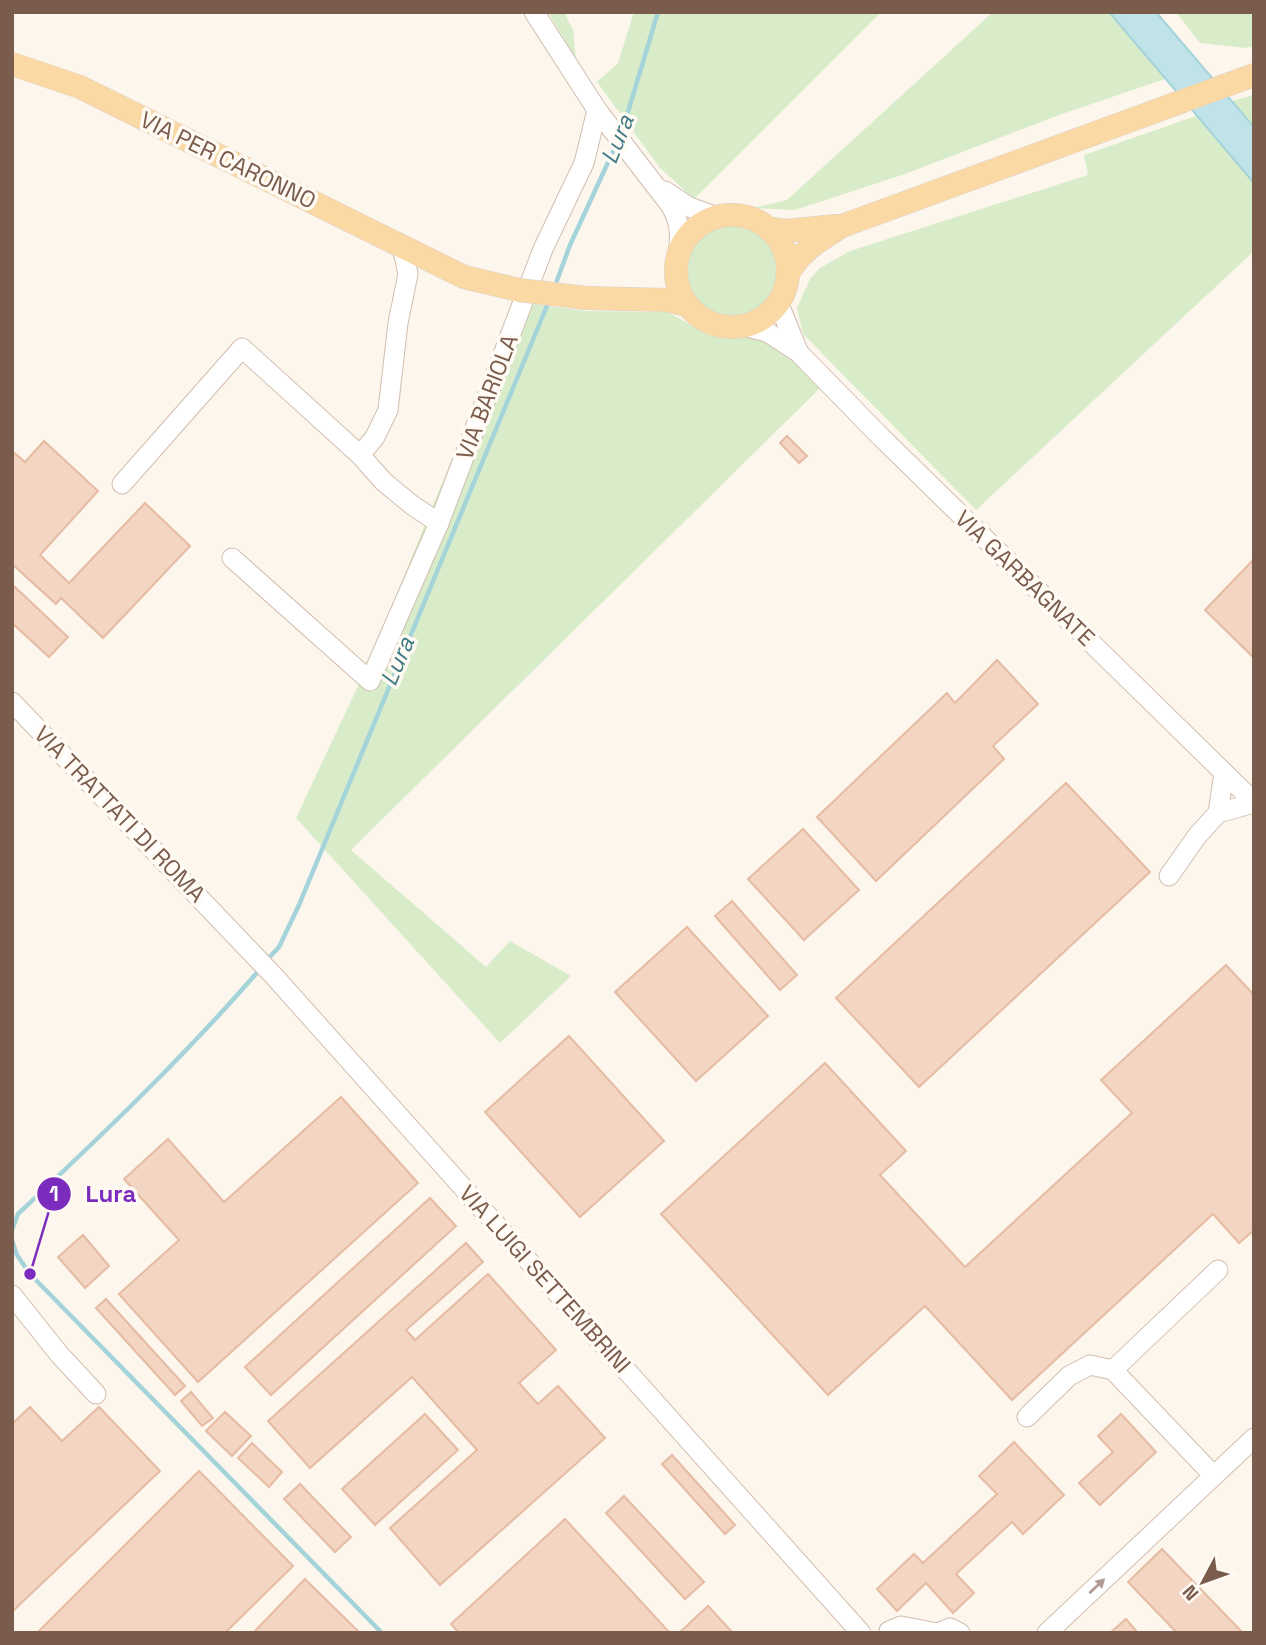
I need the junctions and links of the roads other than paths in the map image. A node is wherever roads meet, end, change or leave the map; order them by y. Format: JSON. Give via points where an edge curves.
{"nodes":[{"id":1,"x":534,"y":12,"type":"edge"},
{"id":2,"x":12,"y":64,"type":"edge"},
{"id":3,"x":1254,"y":75,"type":"edge"},
{"id":4,"x":597,"y":110,"type":"junction"},
{"id":5,"x":656,"y":185,"type":"junction"},
{"id":6,"x":717,"y":217,"type":"junction"},
{"id":7,"x":842,"y":226,"type":"junction"},
{"id":8,"x":768,"y":228,"type":"junction"},
{"id":9,"x":399,"y":245,"type":"junction"},
{"id":10,"x":678,"y":253,"type":"junction"},
{"id":11,"x":440,"y":265,"type":"junction"},
{"id":12,"x":788,"y":275,"type":"junction"},
{"id":13,"x":405,"y":292,"type":"junction"},
{"id":14,"x":597,"y":298,"type":"junction"},
{"id":15,"x":778,"y":302,"type":"junction"},
{"id":16,"x":687,"y":305,"type":"junction"},
{"id":17,"x":743,"y":326,"type":"junction"},
{"id":18,"x":798,"y":352,"type":"junction"},
{"id":19,"x":360,"y":455,"type":"junction"},
{"id":20,"x":122,"y":484,"type":"dead end"},
{"id":21,"x":439,"y":523,"type":"junction"},
{"id":22,"x":232,"y":558,"type":"dead end"},
{"id":23,"x":12,"y":702,"type":"edge"},
{"id":24,"x":1224,"y":773,"type":"junction"},
{"id":25,"x":1254,"y":802,"type":"edge"},
{"id":26,"x":1218,"y":813,"type":"junction"},
{"id":27,"x":1169,"y":876,"type":"dead end"},
{"id":28,"x":227,"y":927,"type":"joint"},
{"id":29,"x":1217,"y":1270,"type":"dead end"},
{"id":30,"x":12,"y":1295,"type":"edge"},
{"id":31,"x":1113,"y":1370,"type":"junction"},
{"id":32,"x":96,"y":1394,"type":"dead end"},
{"id":33,"x":1027,"y":1416,"type":"dead end"},
{"id":34,"x":1254,"y":1438,"type":"edge"},
{"id":35,"x":1213,"y":1475,"type":"junction"},
{"id":36,"x":889,"y":1631,"type":"edge"},
{"id":37,"x":861,"y":1633,"type":"edge"},
{"id":38,"x":937,"y":1633,"type":"edge"},
{"id":39,"x":960,"y":1633,"type":"edge"},
{"id":40,"x":1047,"y":1633,"type":"edge"}],
"edges":[{"from":1,"to":4,"type":"street"},
{"from":2,"to":9,"type":"main road","name":"VIA PER CARONNO","via":[[80,88]]},
{"from":3,"to":7,"type":"main road"},
{"from":4,"to":5,"type":"street"},
{"from":4,"to":21,"type":"street","name":"VIA BARIOLA","via":[[584,163],[543,248]]},
{"from":5,"to":6,"type":"street","via":[[689,207]]},
{"from":5,"to":10,"type":"street","via":[[678,219]]},
{"from":6,"to":8,"type":"main road","via":[[735,215]]},
{"from":6,"to":10,"type":"main road","via":[[693,230]]},
{"from":7,"to":8,"type":"main road"},
{"from":7,"to":12,"type":"main road","via":[[805,250]]},
{"from":8,"to":12,"type":"main road","via":[[780,242]]},
{"from":9,"to":11,"type":"main road","name":"VIA PER CARONNO"},
{"from":9,"to":13,"type":"street","via":[[407,265]]},
{"from":10,"to":14,"type":"main road","via":[[662,278],[649,286]]},
{"from":10,"to":16,"type":"main road","via":[[676,280]]},
{"from":11,"to":13,"type":"street","via":[[414,280]]},
{"from":11,"to":14,"type":"main road","name":"VIA PER CARONNO","bridge":true,"via":[[464,277],[519,290]]},
{"from":12,"to":15,"type":"main road"},
{"from":13,"to":19,"type":"street","via":[[388,410]]},
{"from":14,"to":16,"type":"main road"},
{"from":15,"to":17,"type":"main road","via":[[769,313]]},
{"from":15,"to":18,"type":"street","name":"VIA GARBAGNATE"},
{"from":16,"to":17,"type":"main road","via":[[712,324]]},
{"from":17,"to":18,"type":"street","name":"VIA GARBAGNATE","via":[[767,332]]},
{"from":18,"to":24,"type":"street","name":"VIA GARBAGNATE"},
{"from":19,"to":20,"type":"street","via":[[242,348]]},
{"from":19,"to":21,"type":"street","via":[[384,482]]},
{"from":21,"to":22,"type":"street","name":"VIA BARIOLA","via":[[370,681]]},
{"from":23,"to":28,"type":"street","name":"VIA TRATTATI DI ROMA"},
{"from":24,"to":25,"type":"street","name":"VIA GARBAGNATE"},
{"from":24,"to":26,"type":"street"},
{"from":25,"to":26,"type":"street"},
{"from":26,"to":27,"type":"street"},
{"from":28,"to":37,"type":"street","name":"VIA LUIGI SETTEMBRINI"},
{"from":29,"to":31,"type":"street"},
{"from":30,"to":32,"type":"street"},
{"from":31,"to":33,"type":"street","via":[[1090,1365],[1069,1376]]},
{"from":31,"to":35,"type":"street"},
{"from":34,"to":35,"type":"street"},
{"from":40,"to":35,"type":"street","one_way":true},
{"from":36,"to":38,"type":"street","via":[[901,1626]]},
{"from":38,"to":39,"type":"street","via":[[950,1628]]}]}
